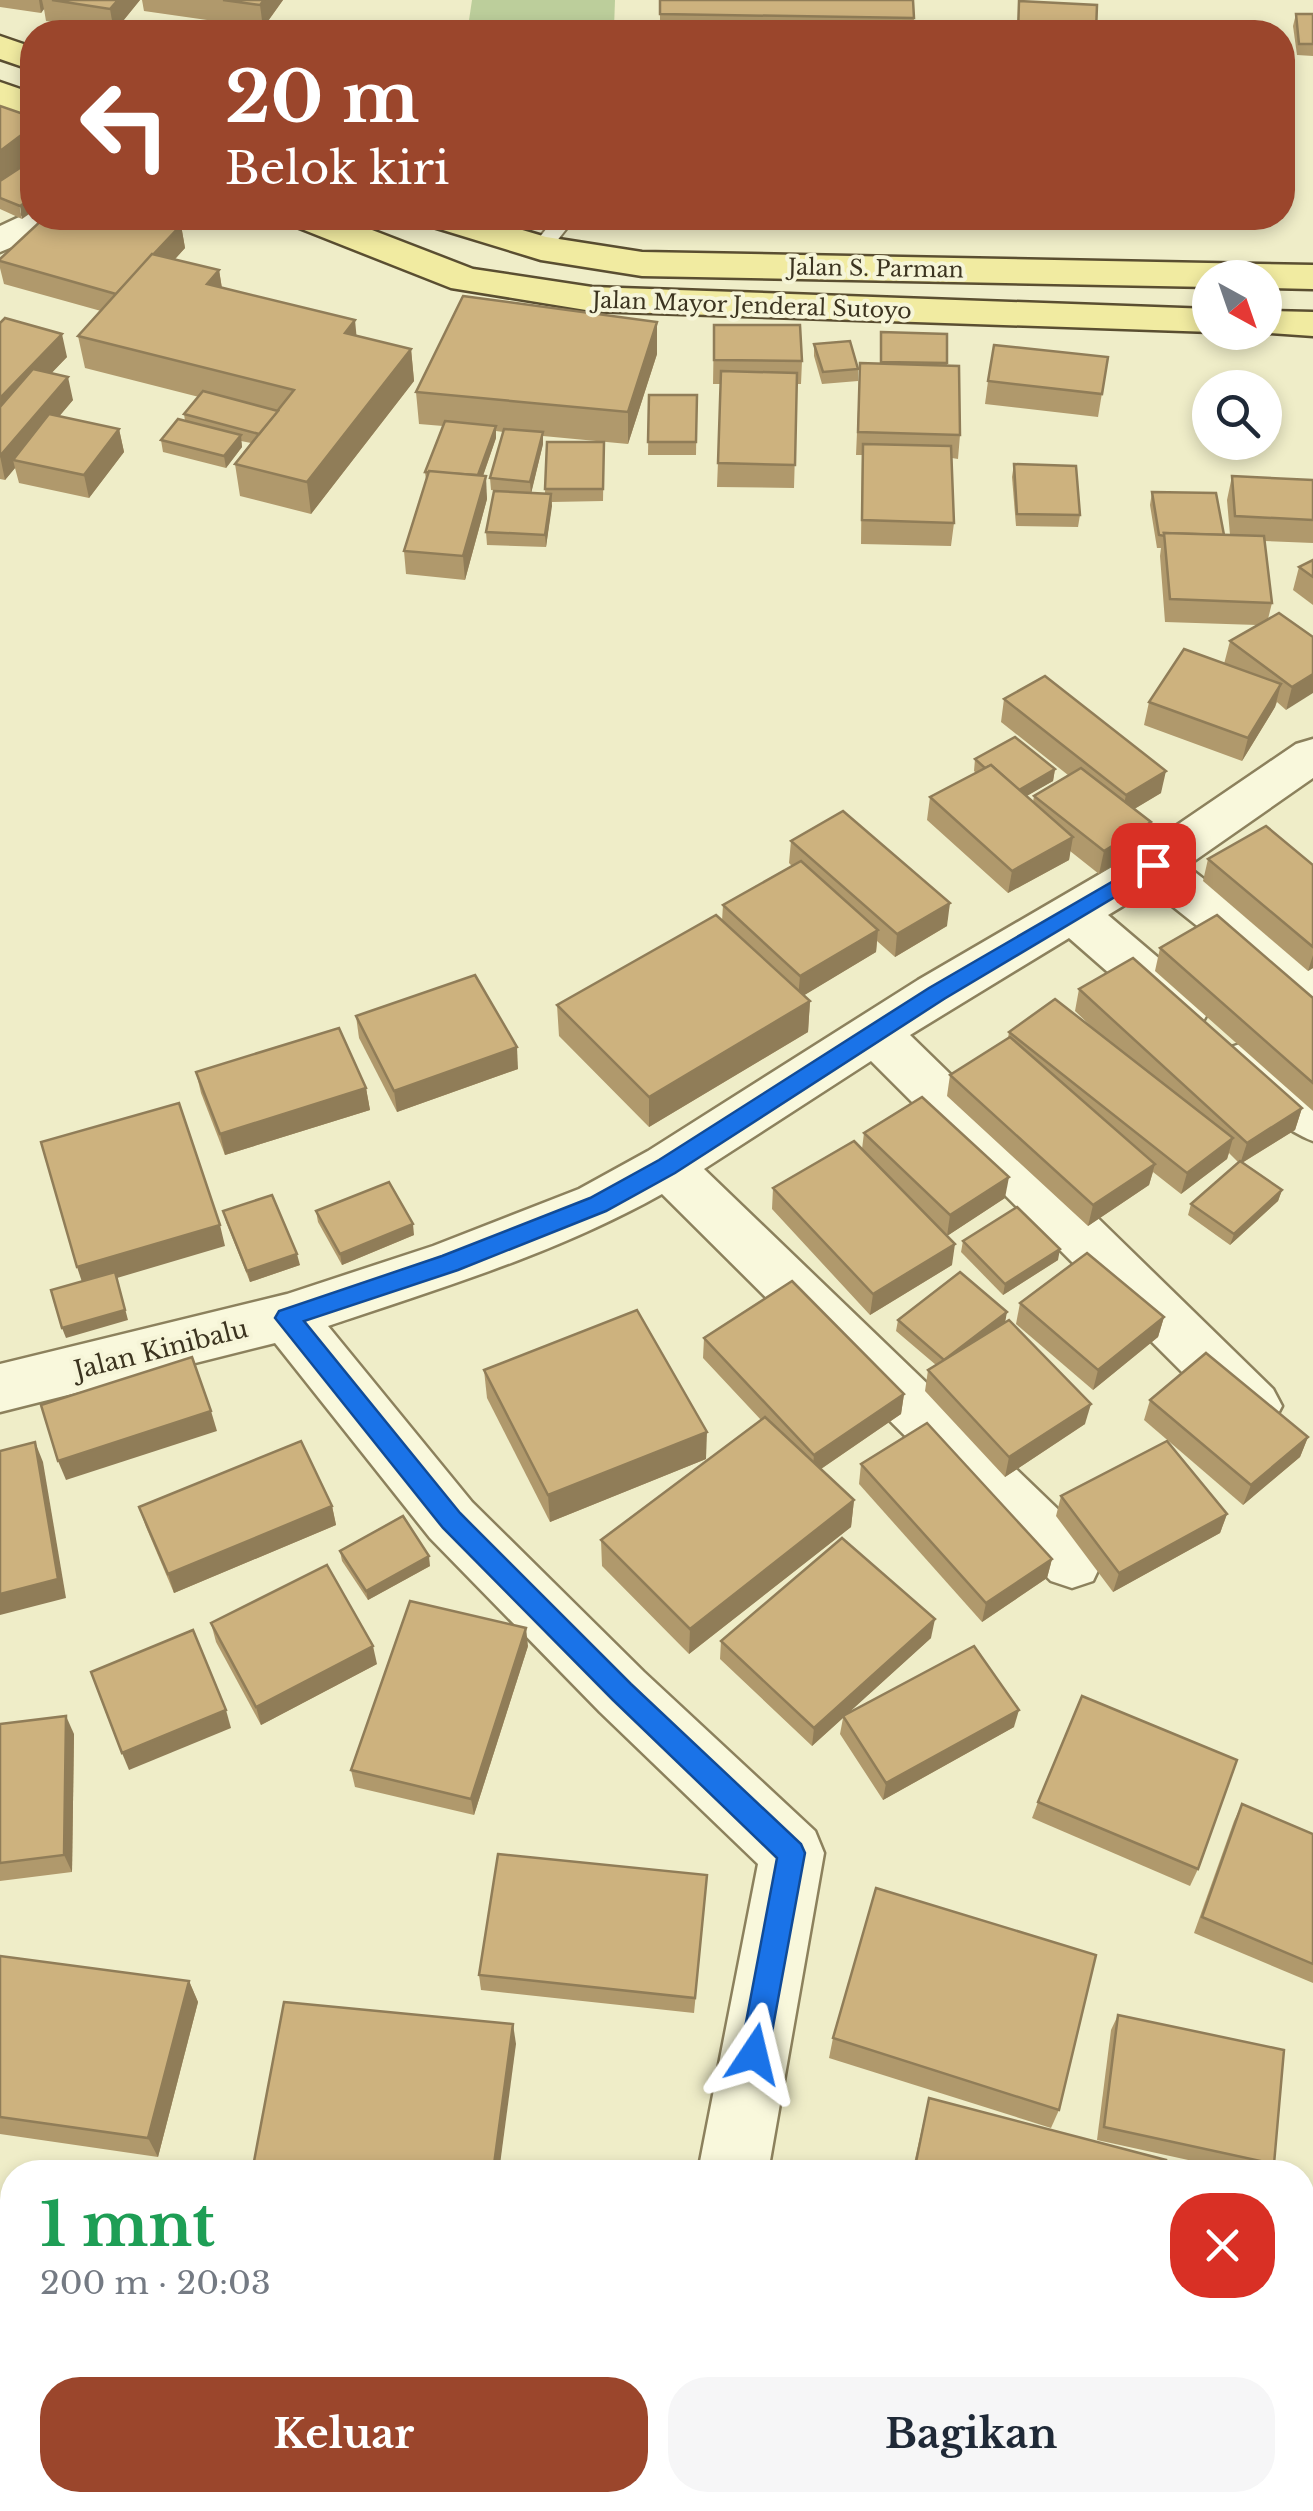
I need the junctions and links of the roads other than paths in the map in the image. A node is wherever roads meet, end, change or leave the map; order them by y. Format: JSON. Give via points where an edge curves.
{"nodes":[{"id":1,"x":338,"y":230,"type":"edge"},
{"id":2,"x":553,"y":233,"type":"edge"},
{"id":3,"x":1313,"y":277,"type":"edge"},
{"id":4,"x":1192,"y":321,"type":"edge"},
{"id":5,"x":1282,"y":323,"type":"edge"},
{"id":6,"x":1313,"y":324,"type":"edge"},
{"id":7,"x":1313,"y":755,"type":"edge"},
{"id":8,"x":1225,"y":816,"type":"junction"},
{"id":9,"x":1269,"y":848,"type":"edge"},
{"id":10,"x":1153,"y":865,"type":"junction"},
{"id":11,"x":1073,"y":913,"type":"junction"},
{"id":12,"x":1313,"y":991,"type":"edge"},
{"id":13,"x":874,"y":1032,"type":"junction"},
{"id":14,"x":1313,"y":1120,"type":"edge"},
{"id":15,"x":667,"y":1166,"type":"junction"},
{"id":16,"x":287,"y":1318,"type":"junction"},
{"id":17,"x":0,"y":1388,"type":"edge"},
{"id":18,"x":1253,"y":1406,"type":"edge"},
{"id":19,"x":1072,"y":1562,"type":"dead end"},
{"id":20,"x":735,"y":2160,"type":"edge"}],
"edges":[{"from":1,"to":4,"type":"main road","name":"Jalan Mayor Jenderal Sutoyo","via":[[465,280],[592,299]]},
{"from":2,"to":3,"type":"main road","name":"Jalan S. Parman","via":[[642,264]]},
{"from":5,"to":6,"type":"main road"},
{"from":7,"to":8,"type":"street","name":"Jalan Kinibalu"},
{"from":8,"to":9,"type":"street"},
{"from":8,"to":10,"type":"street","name":"Jalan Kinibalu"},
{"from":10,"to":11,"type":"street","name":"Jalan Kinibalu"},
{"from":10,"to":12,"type":"street"},
{"from":11,"to":13,"type":"street","name":"Jalan Kinibalu"},
{"from":11,"to":14,"type":"street"},
{"from":13,"to":15,"type":"street","name":"Jalan Kinibalu"},
{"from":13,"to":18,"type":"street"},
{"from":15,"to":16,"type":"street","name":"Jalan Kinibalu","via":[[579,1212]]},
{"from":15,"to":19,"type":"street"},
{"from":16,"to":17,"type":"street","name":"Jalan Kinibalu"},
{"from":16,"to":20,"type":"street","via":[[451,1520],[792,1853]]}]}
